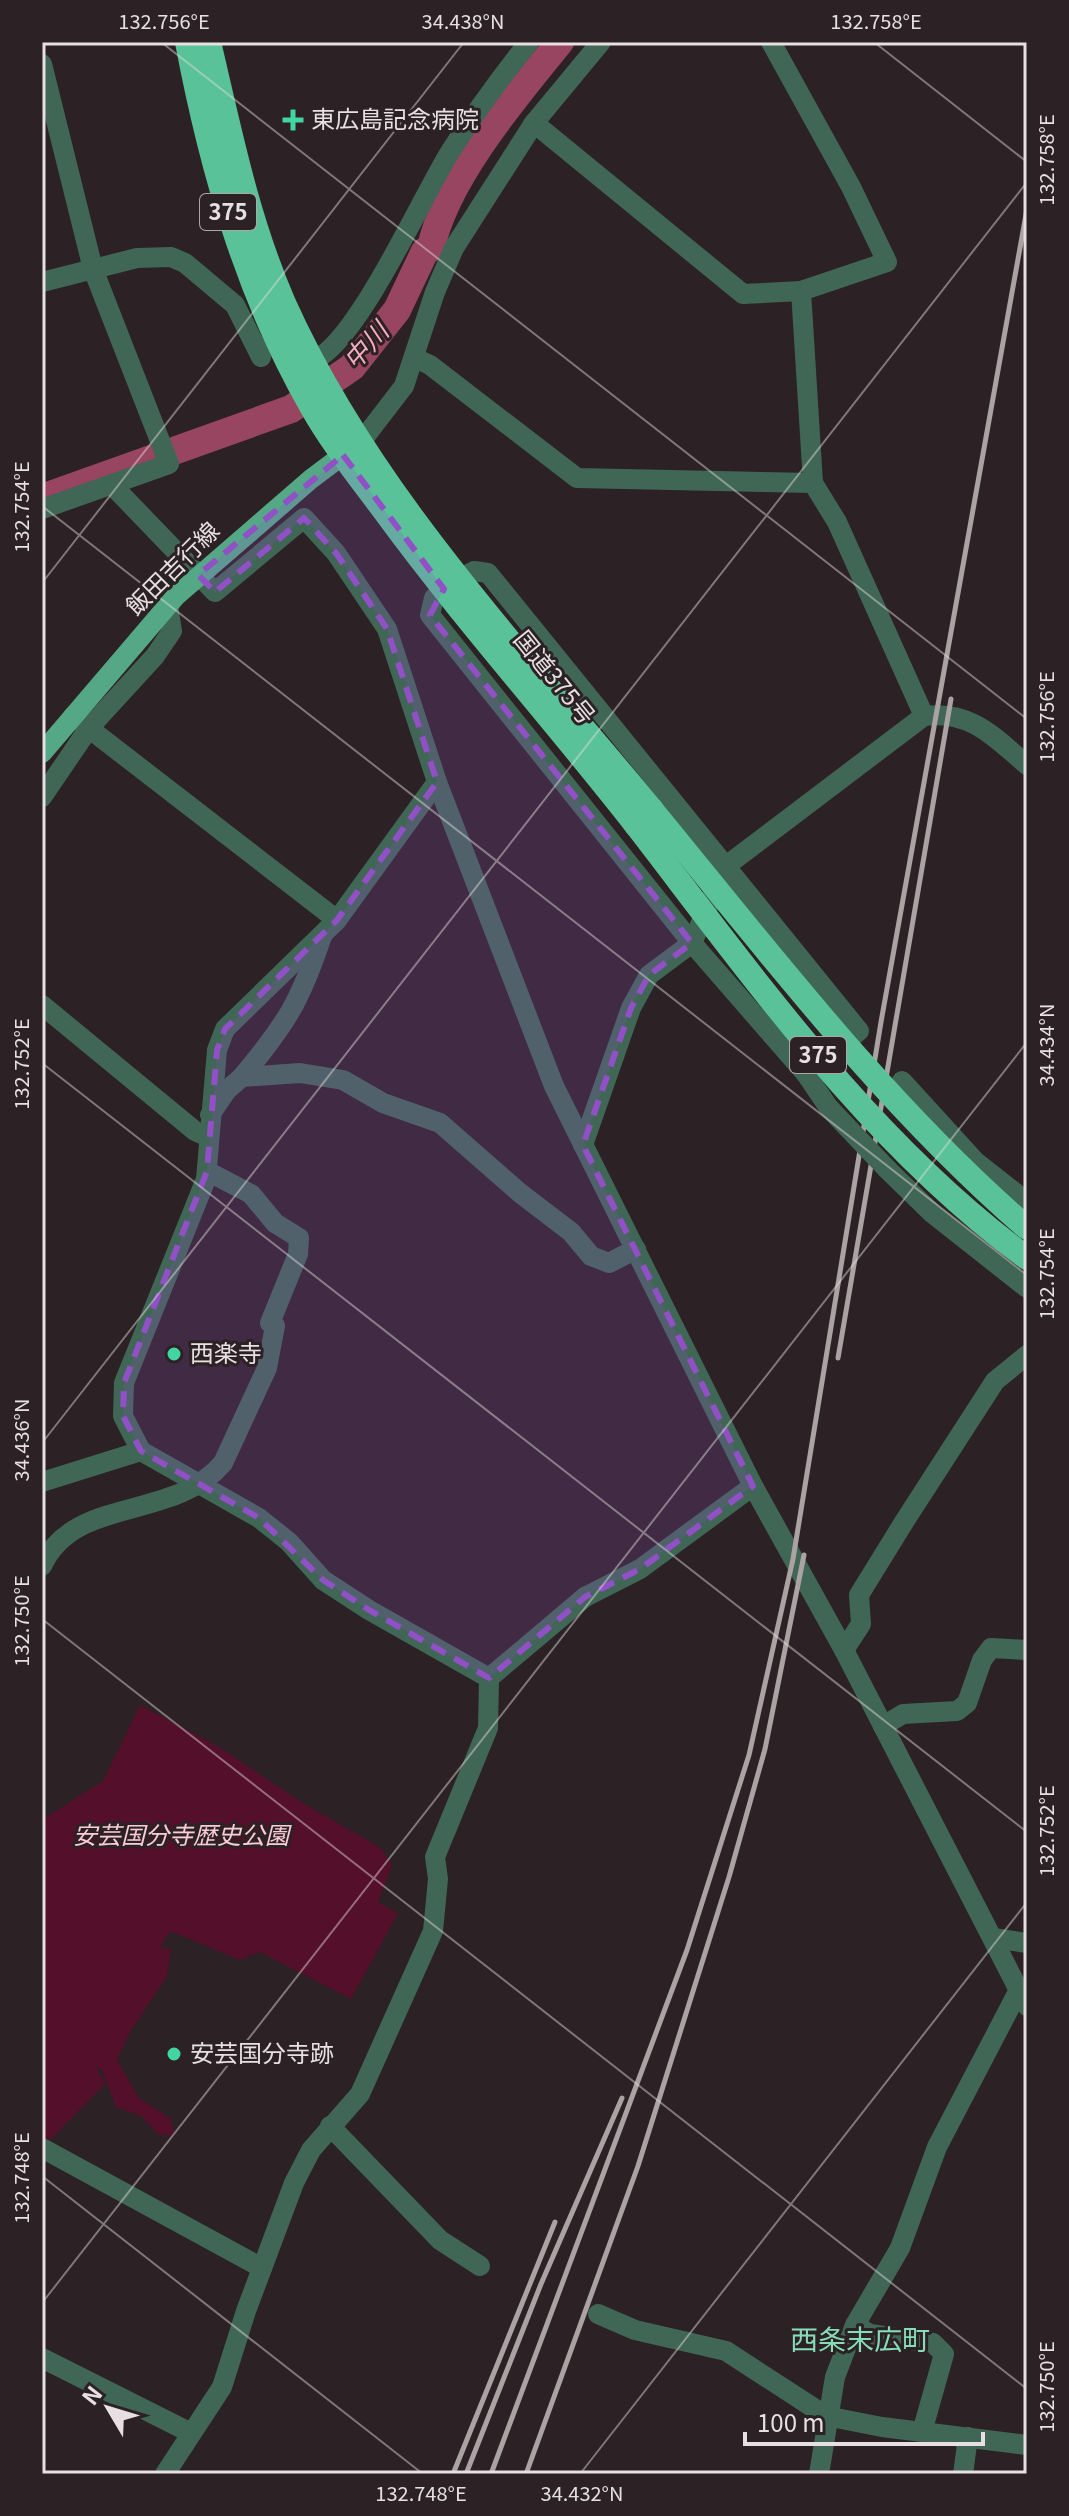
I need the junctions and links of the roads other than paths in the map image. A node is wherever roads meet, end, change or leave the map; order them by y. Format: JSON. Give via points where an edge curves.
{"nodes":[{"id":1,"x":187,"y":42,"type":"edge"},
{"id":2,"x":209,"y":42,"type":"edge"},
{"id":3,"x":529,"y":42,"type":"edge"},
{"id":4,"x":601,"y":42,"type":"edge"},
{"id":5,"x":771,"y":42,"type":"edge"},
{"id":6,"x":42,"y":64,"type":"edge"},
{"id":7,"x":534,"y":123,"type":"junction"},
{"id":8,"x":93,"y":269,"type":"junction"},
{"id":9,"x":42,"y":282,"type":"edge"},
{"id":10,"x":801,"y":291,"type":"junction"},
{"id":11,"x":259,"y":329,"type":"junction"},
{"id":12,"x":261,"y":357,"type":"dead end"},
{"id":13,"x":415,"y":358,"type":"junction"},
{"id":14,"x":308,"y":367,"type":"junction"},
{"id":15,"x":352,"y":449,"type":"junction"},
{"id":16,"x":813,"y":483,"type":"junction"},
{"id":17,"x":111,"y":484,"type":"junction"},
{"id":18,"x":42,"y":509,"type":"edge"},
{"id":19,"x":198,"y":575,"type":"junction"},
{"id":20,"x":452,"y":584,"type":"junction"},
{"id":21,"x":924,"y":716,"type":"junction"},
{"id":22,"x":81,"y":722,"type":"junction"},
{"id":23,"x":42,"y":753,"type":"edge"},
{"id":24,"x":1027,"y":765,"type":"edge"},
{"id":25,"x":437,"y":782,"type":"junction"},
{"id":26,"x":42,"y":797,"type":"edge"},
{"id":27,"x":644,"y":818,"type":"junction"},
{"id":28,"x":726,"y":866,"type":"junction"},
{"id":29,"x":330,"y":926,"type":"junction"},
{"id":30,"x":692,"y":943,"type":"junction"},
{"id":31,"x":42,"y":1005,"type":"edge"},
{"id":32,"x":806,"y":1074,"type":"junction"},
{"id":33,"x":242,"y":1077,"type":"junction"},
{"id":34,"x":902,"y":1081,"type":"dead end"},
{"id":35,"x":210,"y":1115,"type":"junction"},
{"id":36,"x":209,"y":1137,"type":"junction"},
{"id":37,"x":583,"y":1145,"type":"junction"},
{"id":38,"x":975,"y":1161,"type":"junction"},
{"id":39,"x":207,"y":1171,"type":"junction"},
{"id":40,"x":1027,"y":1202,"type":"edge"},
{"id":41,"x":933,"y":1214,"type":"junction"},
{"id":42,"x":1027,"y":1228,"type":"edge"},
{"id":43,"x":636,"y":1249,"type":"junction"},
{"id":44,"x":1027,"y":1258,"type":"edge"},
{"id":45,"x":1027,"y":1288,"type":"edge"},
{"id":46,"x":1027,"y":1355,"type":"edge"},
{"id":47,"x":141,"y":1451,"type":"junction"},
{"id":48,"x":42,"y":1482,"type":"edge"},
{"id":49,"x":198,"y":1484,"type":"junction"},
{"id":50,"x":753,"y":1486,"type":"junction"},
{"id":51,"x":42,"y":1566,"type":"edge"},
{"id":52,"x":844,"y":1650,"type":"junction"},
{"id":53,"x":1027,"y":1650,"type":"edge"},
{"id":54,"x":489,"y":1678,"type":"junction"},
{"id":55,"x":883,"y":1726,"type":"junction"},
{"id":56,"x":993,"y":1938,"type":"junction"},
{"id":57,"x":1027,"y":1943,"type":"edge"},
{"id":58,"x":1023,"y":1998,"type":"edge"},
{"id":59,"x":330,"y":2126,"type":"junction"},
{"id":60,"x":42,"y":2148,"type":"edge"},
{"id":61,"x":480,"y":2266,"type":"dead end"},
{"id":62,"x":262,"y":2268,"type":"junction"},
{"id":63,"x":598,"y":2314,"type":"dead end"},
{"id":64,"x":855,"y":2325,"type":"junction"},
{"id":65,"x":42,"y":2358,"type":"edge"},
{"id":66,"x":826,"y":2416,"type":"junction"},
{"id":67,"x":922,"y":2432,"type":"junction"},
{"id":68,"x":191,"y":2433,"type":"junction"},
{"id":69,"x":968,"y":2437,"type":"junction"},
{"id":70,"x":1027,"y":2445,"type":"edge"},
{"id":71,"x":165,"y":2474,"type":"edge"},
{"id":72,"x":819,"y":2474,"type":"edge"},
{"id":73,"x":963,"y":2474,"type":"edge"}],
"edges":[{"from":1,"to":11,"type":"highway","name":"国道375号","number":"375"},
{"from":2,"to":14,"type":"highway","name":"国道375号","number":"375","via":[[254,226]]},
{"from":3,"to":14,"type":"street","via":[[450,153],[362,308],[325,357]]},
{"from":4,"to":7,"type":"street"},
{"from":5,"to":10,"type":"street","via":[[887,262]]},
{"from":6,"to":8,"type":"street"},
{"from":7,"to":10,"type":"street","via":[[743,294]]},
{"from":7,"to":13,"type":"street","via":[[454,248]]},
{"from":8,"to":9,"type":"street"},
{"from":8,"to":11,"type":"street","via":[[137,258],[171,257],[185,263]]},
{"from":8,"to":17,"type":"street","via":[[169,464]]},
{"from":10,"to":16,"type":"street"},
{"from":11,"to":12,"type":"street"},
{"from":11,"to":14,"type":"highway","name":"国道375号","number":"375"},
{"from":13,"to":15,"type":"street","via":[[404,386]]},
{"from":13,"to":16,"type":"street","via":[[577,478]]},
{"from":14,"to":15,"type":"highway","name":"国道375号","number":"375","via":[[323,404]]},
{"from":15,"to":19,"type":"main road","name":"飯田吉行線"},
{"from":15,"to":20,"type":"highway","name":"国道375号","number":"375"},
{"from":16,"to":21,"type":"street","via":[[837,522]]},
{"from":17,"to":18,"type":"street"},
{"from":17,"to":19,"type":"street"},
{"from":19,"to":22,"type":"main road","name":"飯田吉行線","via":[[168,606]]},
{"from":19,"to":25,"type":"street","via":[[215,592],[304,518],[336,553],[387,629]]},
{"from":20,"to":27,"type":"highway","name":"国道375号","number":"375"},
{"from":20,"to":28,"type":"street","via":[[474,571],[488,573]]},
{"from":20,"to":30,"type":"street","via":[[434,598],[430,615]]},
{"from":21,"to":24,"type":"street","via":[[975,722]]},
{"from":21,"to":28,"type":"street"},
{"from":22,"to":23,"type":"main road","name":"飯田吉行線"},
{"from":22,"to":26,"type":"street"},
{"from":22,"to":29,"type":"street"},
{"from":25,"to":29,"type":"street"},
{"from":25,"to":37,"type":"street","via":[[554,1086]]},
{"from":27,"to":42,"type":"highway","name":"国道375号","number":"375","bridge":true,"via":[[913,1121]]},
{"from":27,"to":44,"type":"highway","name":"国道375号","number":"375","bridge":true,"via":[[824,1062],[905,1154]]},
{"from":28,"to":30,"type":"street"},
{"from":28,"to":32,"type":"street","via":[[859,1031]]},
{"from":29,"to":33,"type":"street","via":[[285,1026]]},
{"from":29,"to":35,"type":"street","via":[[225,1029],[217,1050]]},
{"from":30,"to":32,"type":"street"},
{"from":30,"to":37,"type":"street","via":[[649,975],[631,1008]]},
{"from":31,"to":36,"type":"street"},
{"from":32,"to":41,"type":"street","bridge":true,"via":[[829,1108]]},
{"from":33,"to":35,"type":"street"},
{"from":33,"to":43,"type":"street","via":[[300,1073],[343,1080],[383,1103],[440,1123],[571,1232],[591,1256],[609,1263]]},
{"from":34,"to":38,"type":"street"},
{"from":35,"to":36,"type":"street"},
{"from":36,"to":39,"type":"street"},
{"from":37,"to":43,"type":"street"},
{"from":38,"to":40,"type":"street"},
{"from":38,"to":41,"type":"street"},
{"from":39,"to":47,"type":"street","via":[[124,1383],[123,1416]]},
{"from":39,"to":49,"type":"street","via":[[251,1194],[275,1223],[299,1238],[298,1254],[270,1323],[275,1326],[267,1368],[223,1463]]},
{"from":41,"to":45,"type":"street"},
{"from":43,"to":50,"type":"street"},
{"from":46,"to":52,"type":"street","via":[[995,1381],[859,1595],[861,1624]]},
{"from":47,"to":48,"type":"street"},
{"from":47,"to":49,"type":"street"},
{"from":49,"to":51,"type":"street","via":[[160,1504],[68,1530],[51,1545]]},
{"from":49,"to":54,"type":"street","via":[[259,1518],[323,1580]]},
{"from":50,"to":52,"type":"street"},
{"from":50,"to":54,"type":"street","via":[[640,1569],[585,1597]]},
{"from":52,"to":55,"type":"street"},
{"from":53,"to":55,"type":"street","via":[[991,1648],[967,1703],[957,1711],[903,1714]]},
{"from":54,"to":59,"type":"street","via":[[488,1728],[435,1857],[433,1931],[360,2094]]},
{"from":55,"to":56,"type":"street"},
{"from":56,"to":57,"type":"street"},
{"from":56,"to":58,"type":"street"},
{"from":58,"to":64,"type":"street","via":[[937,2147],[900,2248]]},
{"from":59,"to":61,"type":"street","via":[[440,2240]]},
{"from":59,"to":62,"type":"street","via":[[294,2183]]},
{"from":60,"to":62,"type":"street"},
{"from":62,"to":68,"type":"street","via":[[222,2387]]},
{"from":63,"to":66,"type":"street","via":[[635,2330],[726,2351]]},
{"from":64,"to":66,"type":"street"},
{"from":64,"to":67,"type":"street","via":[[870,2334],[933,2343],[944,2354]]},
{"from":65,"to":68,"type":"street"},
{"from":66,"to":67,"type":"street"},
{"from":66,"to":72,"type":"street"},
{"from":67,"to":69,"type":"street"},
{"from":68,"to":71,"type":"street"},
{"from":69,"to":70,"type":"street"},
{"from":69,"to":73,"type":"street"}]}
